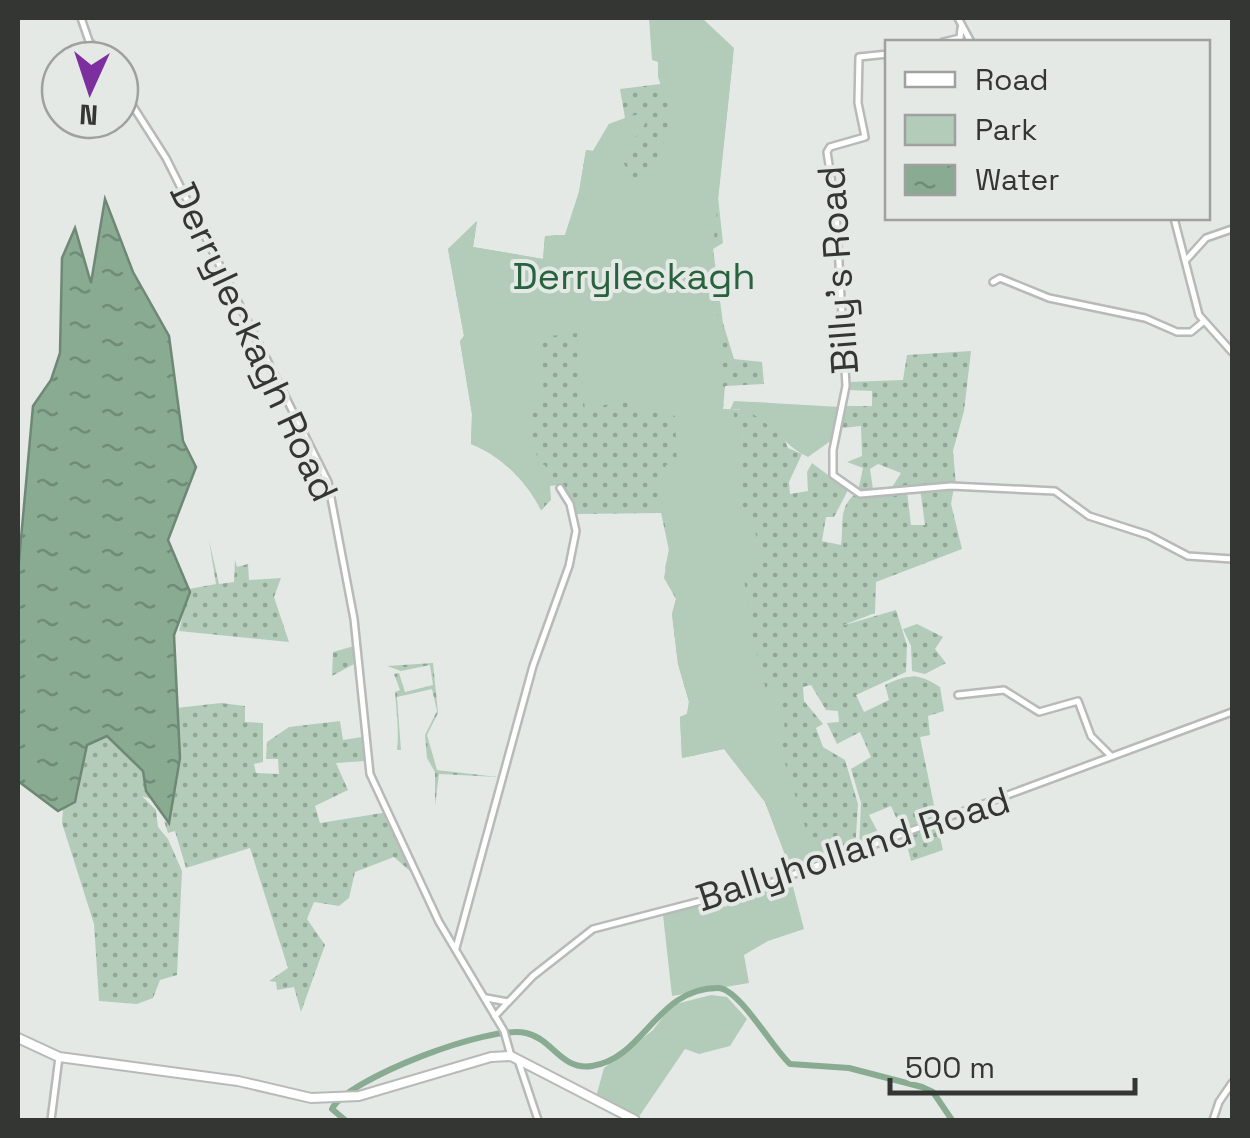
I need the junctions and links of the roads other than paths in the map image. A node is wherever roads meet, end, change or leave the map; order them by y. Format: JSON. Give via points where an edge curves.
{"nodes":[{"id":1,"x":958,"y":18,"type":"edge"},
{"id":2,"x":961,"y":28,"type":"junction"},
{"id":3,"x":952,"y":40,"type":"edge"},
{"id":4,"x":970,"y":40,"type":"edge"},
{"id":5,"x":885,"y":54,"type":"edge"},
{"id":6,"x":140,"y":117,"type":"edge"},
{"id":7,"x":1175,"y":220,"type":"edge"},
{"id":8,"x":1232,"y":230,"type":"edge"},
{"id":9,"x":1187,"y":259,"type":"junction"},
{"id":10,"x":993,"y":282,"type":"dead end"},
{"id":11,"x":1203,"y":322,"type":"junction"},
{"id":12,"x":1232,"y":352,"type":"edge"},
{"id":13,"x":560,"y":488,"type":"dead end"},
{"id":14,"x":1232,"y":559,"type":"edge"},
{"id":15,"x":958,"y":696,"type":"dead end"},
{"id":16,"x":1232,"y":712,"type":"edge"},
{"id":17,"x":1110,"y":755,"type":"junction"},
{"id":18,"x":456,"y":950,"type":"junction"},
{"id":19,"x":485,"y":998,"type":"junction"},
{"id":20,"x":508,"y":1002,"type":"junction"},
{"id":21,"x":495,"y":1016,"type":"junction"},
{"id":22,"x":18,"y":1038,"type":"edge"},
{"id":23,"x":59,"y":1056,"type":"junction"},
{"id":24,"x":514,"y":1056,"type":"junction"},
{"id":25,"x":1232,"y":1082,"type":"edge"},
{"id":26,"x":51,"y":1120,"type":"edge"},
{"id":27,"x":538,"y":1120,"type":"edge"},
{"id":28,"x":635,"y":1120,"type":"edge"},
{"id":29,"x":1214,"y":1120,"type":"edge"}],
"edges":[{"from":1,"to":2,"type":"street"},
{"from":2,"to":3,"type":"street","via":[[960,38]]},
{"from":2,"to":4,"type":"street"},
{"from":5,"to":14,"type":"street","name":"Billy's Road","via":[[859,57],[865,137],[828,152],[846,386],[833,475],[860,494],[951,486],[1055,492],[1089,516],[1188,556]]},
{"from":6,"to":18,"type":"street","name":"Derryleckagh Road","via":[[330,486],[356,631],[370,774]]},
{"from":7,"to":9,"type":"street"},
{"from":8,"to":9,"type":"street","via":[[1203,240]]},
{"from":9,"to":11,"type":"street"},
{"from":10,"to":11,"type":"street","via":[[1000,278],[1177,332],[1191,332]]},
{"from":11,"to":12,"type":"street"},
{"from":13,"to":18,"type":"street","via":[[576,531],[566,580],[533,666]]},
{"from":15,"to":17,"type":"street","via":[[1004,690],[1039,712],[1078,701],[1092,736]]},
{"from":16,"to":17,"type":"street","name":"Ballyholland Road"},
{"from":17,"to":20,"type":"street","name":"Ballyholland Road","via":[[770,883],[593,929]]},
{"from":18,"to":19,"type":"street","name":"Derryleckagh Road"},
{"from":19,"to":20,"type":"street"},
{"from":19,"to":21,"type":"street","name":"Derryleckagh Road"},
{"from":20,"to":21,"type":"street","name":"Ballyholland Road"},
{"from":21,"to":24,"type":"street","name":"Derryleckagh Road"},
{"from":22,"to":23,"type":"main road"},
{"from":23,"to":24,"type":"main road","via":[[238,1081],[291,1095],[343,1096]]},
{"from":23,"to":26,"type":"street"},
{"from":24,"to":27,"type":"street","name":"Derryleckagh Road"},
{"from":24,"to":28,"type":"main road"},
{"from":25,"to":29,"type":"street"}]}
